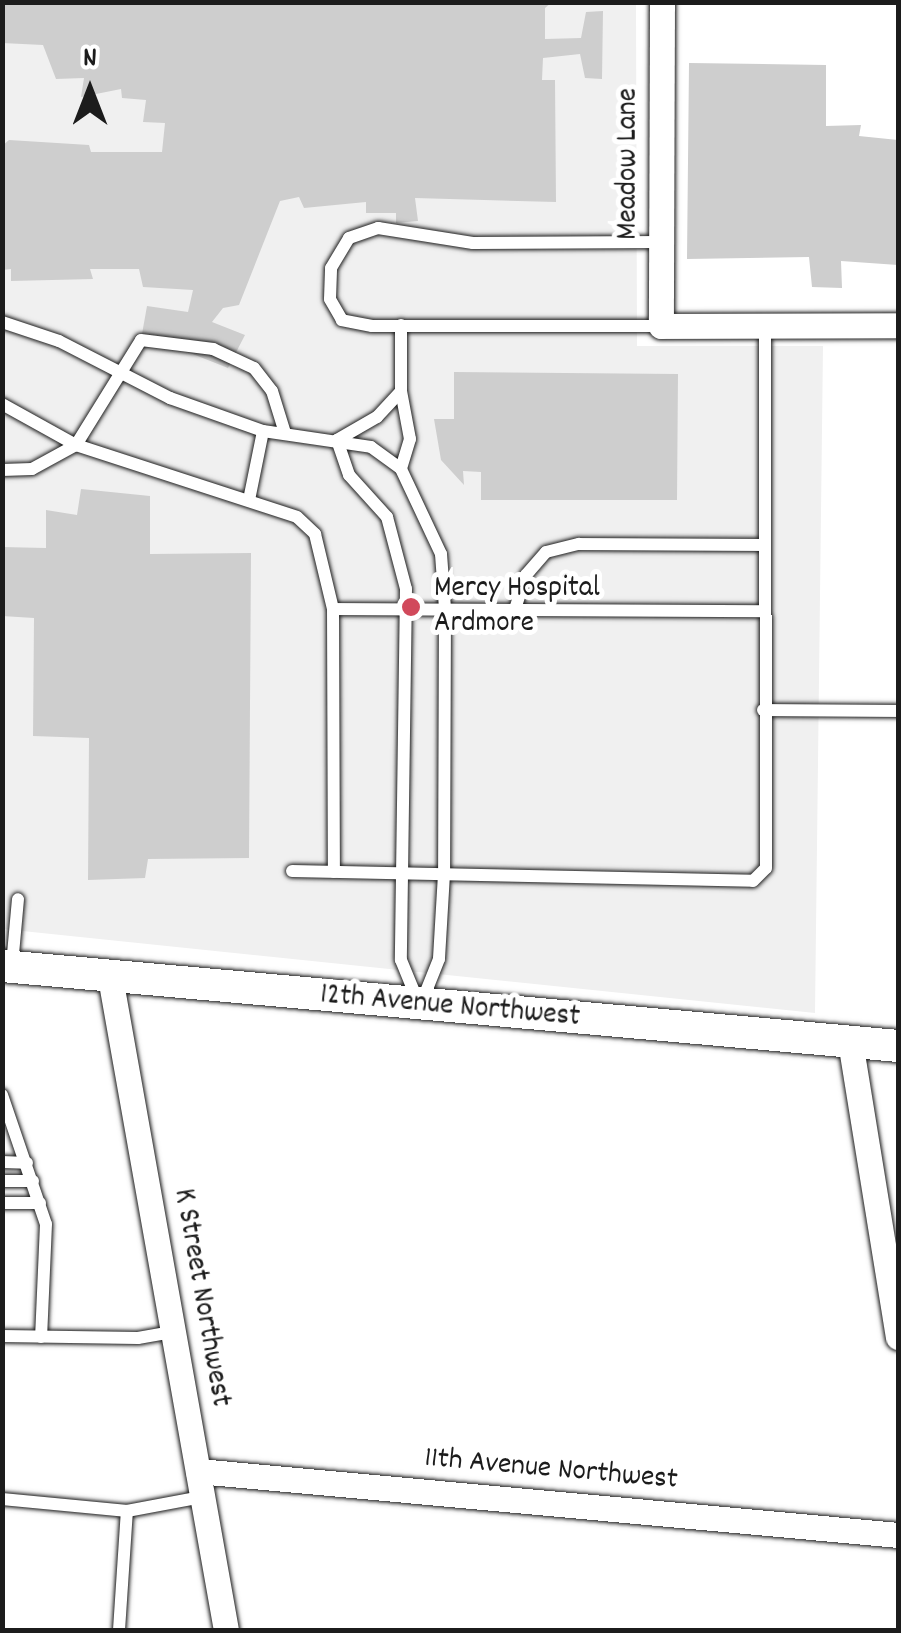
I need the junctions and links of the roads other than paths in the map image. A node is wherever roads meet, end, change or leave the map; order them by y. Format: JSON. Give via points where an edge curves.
{"nodes":[{"id":1,"x":662,"y":2,"type":"edge"},
{"id":2,"x":662,"y":242,"type":"junction"},
{"id":3,"x":2,"y":322,"type":"edge"},
{"id":4,"x":400,"y":325,"type":"junction"},
{"id":5,"x":661,"y":326,"type":"junction"},
{"id":6,"x":765,"y":326,"type":"junction"},
{"id":7,"x":898,"y":326,"type":"edge"},
{"id":8,"x":117,"y":376,"type":"junction"},
{"id":9,"x":401,"y":392,"type":"junction"},
{"id":10,"x":2,"y":404,"type":"edge"},
{"id":11,"x":263,"y":431,"type":"junction"},
{"id":12,"x":285,"y":433,"type":"junction"},
{"id":13,"x":337,"y":440,"type":"junction"},
{"id":14,"x":76,"y":445,"type":"junction"},
{"id":15,"x":401,"y":468,"type":"junction"},
{"id":16,"x":2,"y":470,"type":"edge"},
{"id":17,"x":249,"y":500,"type":"junction"},
{"id":18,"x":762,"y":544,"type":"junction"},
{"id":19,"x":516,"y":606,"type":"junction"},
{"id":20,"x":405,"y":608,"type":"junction"},
{"id":21,"x":445,"y":608,"type":"junction"},
{"id":22,"x":334,"y":609,"type":"junction"},
{"id":23,"x":762,"y":611,"type":"junction"},
{"id":24,"x":763,"y":710,"type":"junction"},
{"id":25,"x":898,"y":711,"type":"edge"},
{"id":26,"x":292,"y":872,"type":"dead end"},
{"id":27,"x":334,"y":872,"type":"junction"},
{"id":28,"x":399,"y":874,"type":"junction"},
{"id":29,"x":444,"y":874,"type":"junction"},
{"id":30,"x":18,"y":899,"type":"dead end"},
{"id":31,"x":7,"y":967,"type":"edge"},
{"id":32,"x":110,"y":977,"type":"junction"},
{"id":33,"x":420,"y":1006,"type":"junction"},
{"id":34,"x":850,"y":1041,"type":"junction"},
{"id":35,"x":898,"y":1046,"type":"edge"},
{"id":36,"x":2,"y":1095,"type":"edge"},
{"id":37,"x":6,"y":1112,"type":"edge"},
{"id":38,"x":10,"y":1132,"type":"edge"},
{"id":39,"x":2,"y":1162,"type":"edge"},
{"id":40,"x":26,"y":1163,"type":"junction"},
{"id":41,"x":2,"y":1182,"type":"edge"},
{"id":42,"x":33,"y":1182,"type":"junction"},
{"id":43,"x":2,"y":1203,"type":"edge"},
{"id":44,"x":40,"y":1203,"type":"junction"},
{"id":45,"x":172,"y":1332,"type":"junction"},
{"id":46,"x":2,"y":1336,"type":"edge"},
{"id":47,"x":898,"y":1336,"type":"edge"},
{"id":48,"x":42,"y":1338,"type":"junction"},
{"id":49,"x":200,"y":1484,"type":"junction"},
{"id":50,"x":2,"y":1499,"type":"edge"},
{"id":51,"x":127,"y":1511,"type":"junction"},
{"id":52,"x":898,"y":1534,"type":"edge"},
{"id":53,"x":120,"y":1630,"type":"edge"},
{"id":54,"x":226,"y":1630,"type":"edge"}],
"edges":[{"from":1,"to":2,"type":"street","name":"Meadow Lane"},
{"from":2,"to":4,"type":"lane","via":[[473,243],[378,228],[350,238],[331,268],[330,299],[342,320]]},
{"from":2,"to":5,"type":"street","name":"Meadow Lane"},
{"from":3,"to":8,"type":"lane","via":[[59,341]]},
{"from":4,"to":5,"type":"lane"},
{"from":4,"to":9,"type":"lane"},
{"from":5,"to":6,"type":"street"},
{"from":6,"to":7,"type":"street"},
{"from":6,"to":18,"type":"lane"},
{"from":8,"to":11,"type":"lane"},
{"from":8,"to":12,"type":"lane","via":[[140,340],[213,349],[254,368],[272,392]]},
{"from":8,"to":14,"type":"lane"},
{"from":9,"to":13,"type":"lane","via":[[377,417]]},
{"from":9,"to":15,"type":"lane","via":[[410,439]]},
{"from":10,"to":14,"type":"lane"},
{"from":11,"to":12,"type":"lane"},
{"from":11,"to":17,"type":"lane"},
{"from":12,"to":13,"type":"lane"},
{"from":13,"to":15,"type":"lane","via":[[371,447]]},
{"from":13,"to":20,"type":"lane","via":[[349,474],[387,517]]},
{"from":14,"to":16,"type":"lane","via":[[32,470]]},
{"from":14,"to":17,"type":"lane"},
{"from":15,"to":21,"type":"lane","via":[[427,511],[441,554]]},
{"from":17,"to":22,"type":"lane","via":[[297,517],[315,534]]},
{"from":18,"to":19,"type":"lane","via":[[578,544],[546,552],[526,575]]},
{"from":18,"to":23,"type":"lane"},
{"from":19,"to":21,"type":"lane"},
{"from":19,"to":23,"type":"lane"},
{"from":20,"to":21,"type":"lane"},
{"from":20,"to":22,"type":"lane"},
{"from":20,"to":28,"type":"lane"},
{"from":21,"to":29,"type":"lane"},
{"from":22,"to":27,"type":"lane"},
{"from":23,"to":24,"type":"lane"},
{"from":24,"to":25,"type":"lane"},
{"from":24,"to":29,"type":"lane","via":[[766,868],[753,881]]},
{"from":26,"to":27,"type":"lane"},
{"from":27,"to":28,"type":"lane"},
{"from":28,"to":29,"type":"lane"},
{"from":28,"to":33,"type":"lane","via":[[400,960]]},
{"from":29,"to":33,"type":"lane","via":[[439,959]]},
{"from":30,"to":31,"type":"lane"},
{"from":31,"to":32,"type":"street","name":"12th Avenue Northwest"},
{"from":32,"to":33,"type":"street","name":"12th Avenue Northwest"},
{"from":32,"to":45,"type":"street","name":"K Street Northwest"},
{"from":33,"to":34,"type":"street","name":"12th Avenue Northwest"},
{"from":34,"to":35,"type":"street","name":"12th Avenue Northwest"},
{"from":34,"to":47,"type":"street"},
{"from":36,"to":37,"type":"lane"},
{"from":37,"to":38,"type":"lane"},
{"from":38,"to":40,"type":"lane"},
{"from":39,"to":40,"type":"lane"},
{"from":40,"to":42,"type":"lane"},
{"from":41,"to":42,"type":"lane"},
{"from":42,"to":44,"type":"lane"},
{"from":43,"to":44,"type":"lane"},
{"from":44,"to":48,"type":"lane","via":[[46,1224]]},
{"from":45,"to":48,"type":"lane"},
{"from":45,"to":49,"type":"street","name":"K Street Northwest"},
{"from":46,"to":48,"type":"lane"},
{"from":49,"to":51,"type":"lane"},
{"from":49,"to":52,"type":"street","name":"11th Avenue Northwest"},
{"from":49,"to":54,"type":"street","name":"K Street Northwest"},
{"from":50,"to":51,"type":"lane"},
{"from":51,"to":53,"type":"lane"}]}
